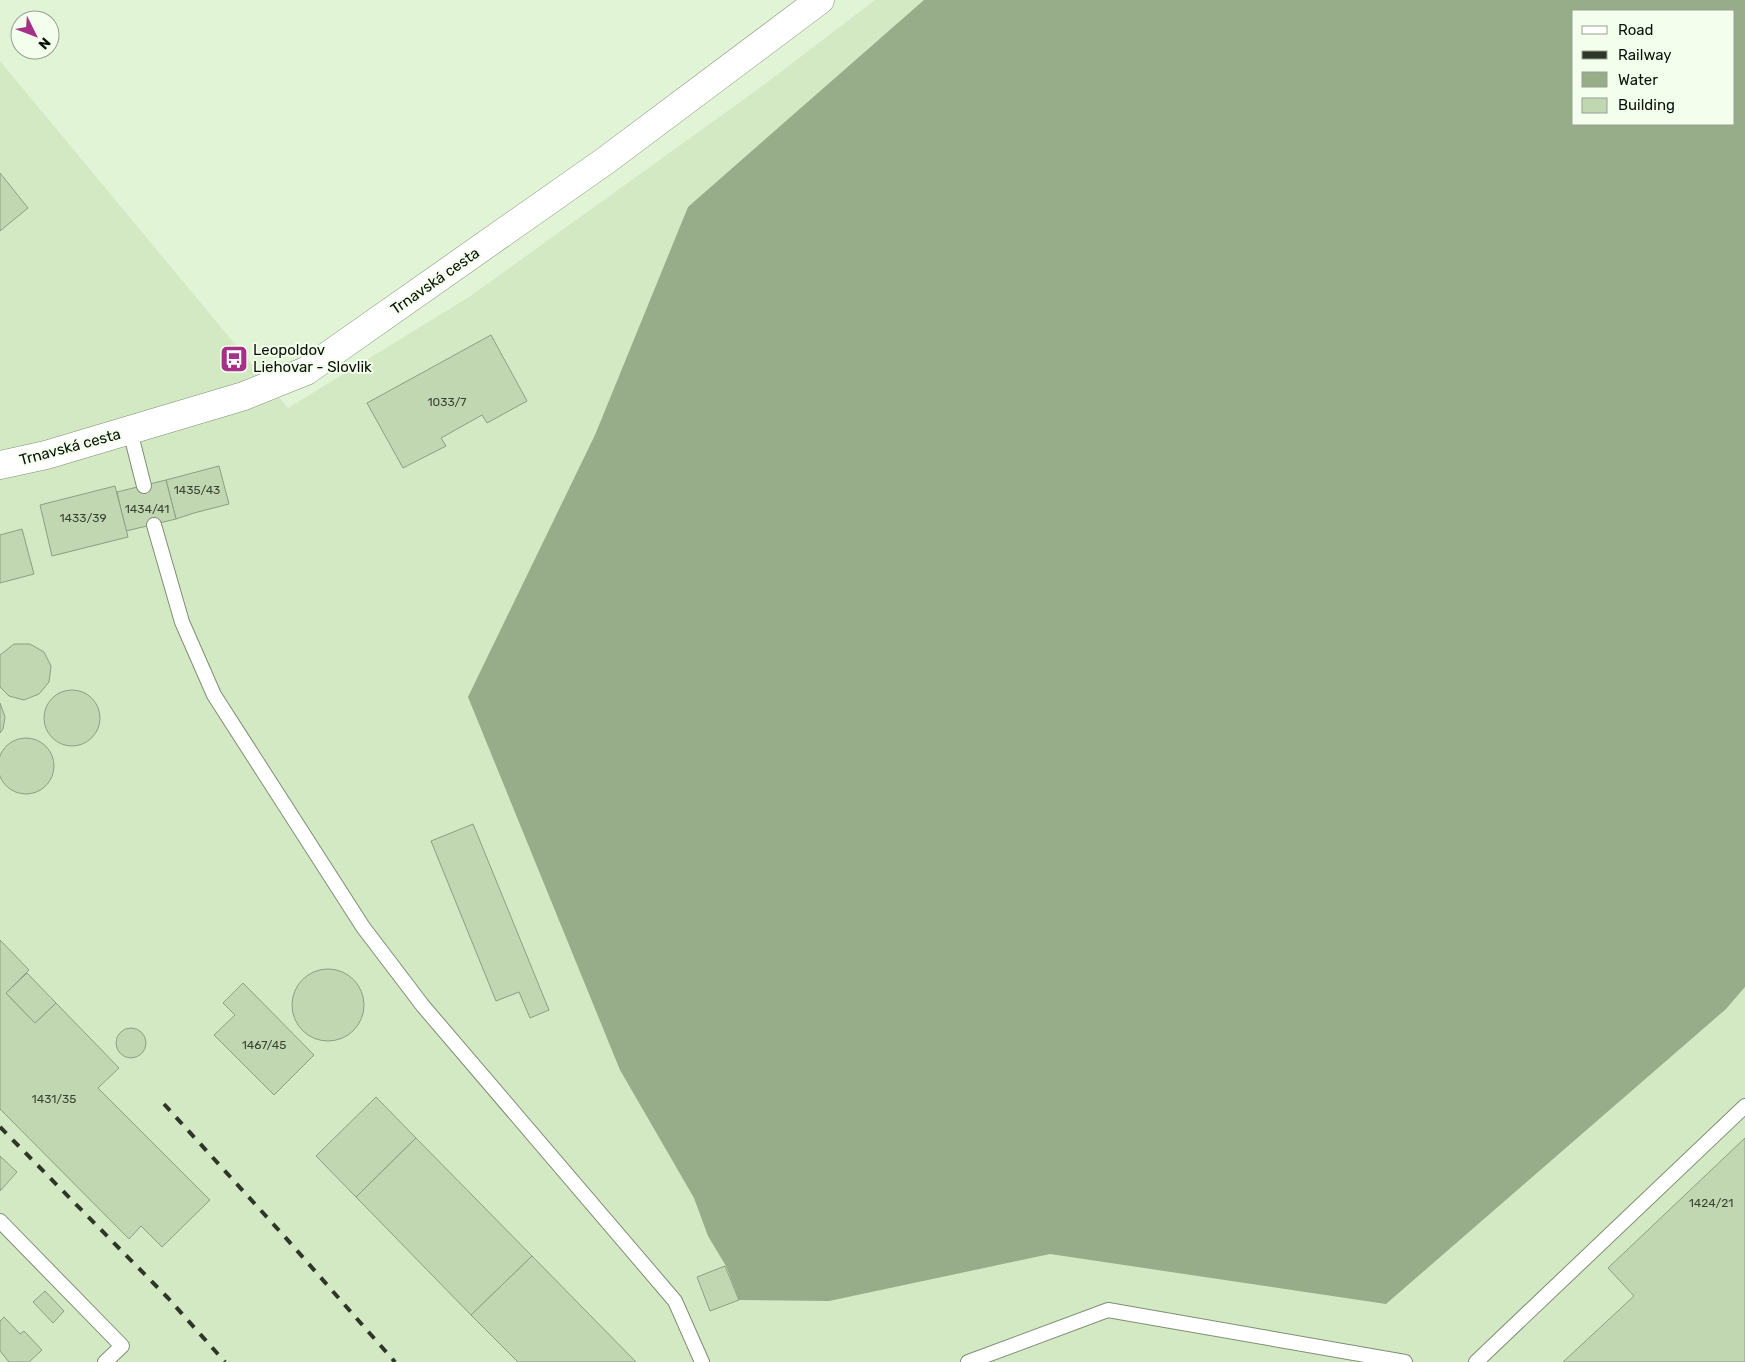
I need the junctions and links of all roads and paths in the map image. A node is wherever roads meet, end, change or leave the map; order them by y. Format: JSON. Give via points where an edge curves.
{"nodes":[{"id":1,"x":820,"y":0,"type":"edge"},
{"id":2,"x":130,"y":431,"type":"junction"},
{"id":3,"x":0,"y":465,"type":"edge"},
{"id":4,"x":144,"y":486,"type":"dead end"},
{"id":5,"x":154,"y":525,"type":"dead end"},
{"id":6,"x":1745,"y":1106,"type":"edge"},
{"id":7,"x":0,"y":1221,"type":"edge"},
{"id":8,"x":105,"y":1362,"type":"edge"},
{"id":9,"x":702,"y":1362,"type":"edge"},
{"id":10,"x":968,"y":1362,"type":"edge"},
{"id":11,"x":1405,"y":1362,"type":"edge"},
{"id":12,"x":1476,"y":1362,"type":"edge"}],
"edges":[{"from":1,"to":2,"type":"street","name":"Trnavská cesta","via":[[605,161],[306,371],[244,396]]},
{"from":2,"to":3,"type":"street","name":"Trnavská cesta"},
{"from":2,"to":4,"type":"lane"},
{"from":5,"to":9,"type":"lane","via":[[182,622],[214,695],[363,927],[423,1006],[675,1301]]},
{"from":6,"to":12,"type":"lane"},
{"from":7,"to":8,"type":"lane","via":[[122,1346]]},
{"from":10,"to":11,"type":"lane","via":[[1108,1310]]}]}
